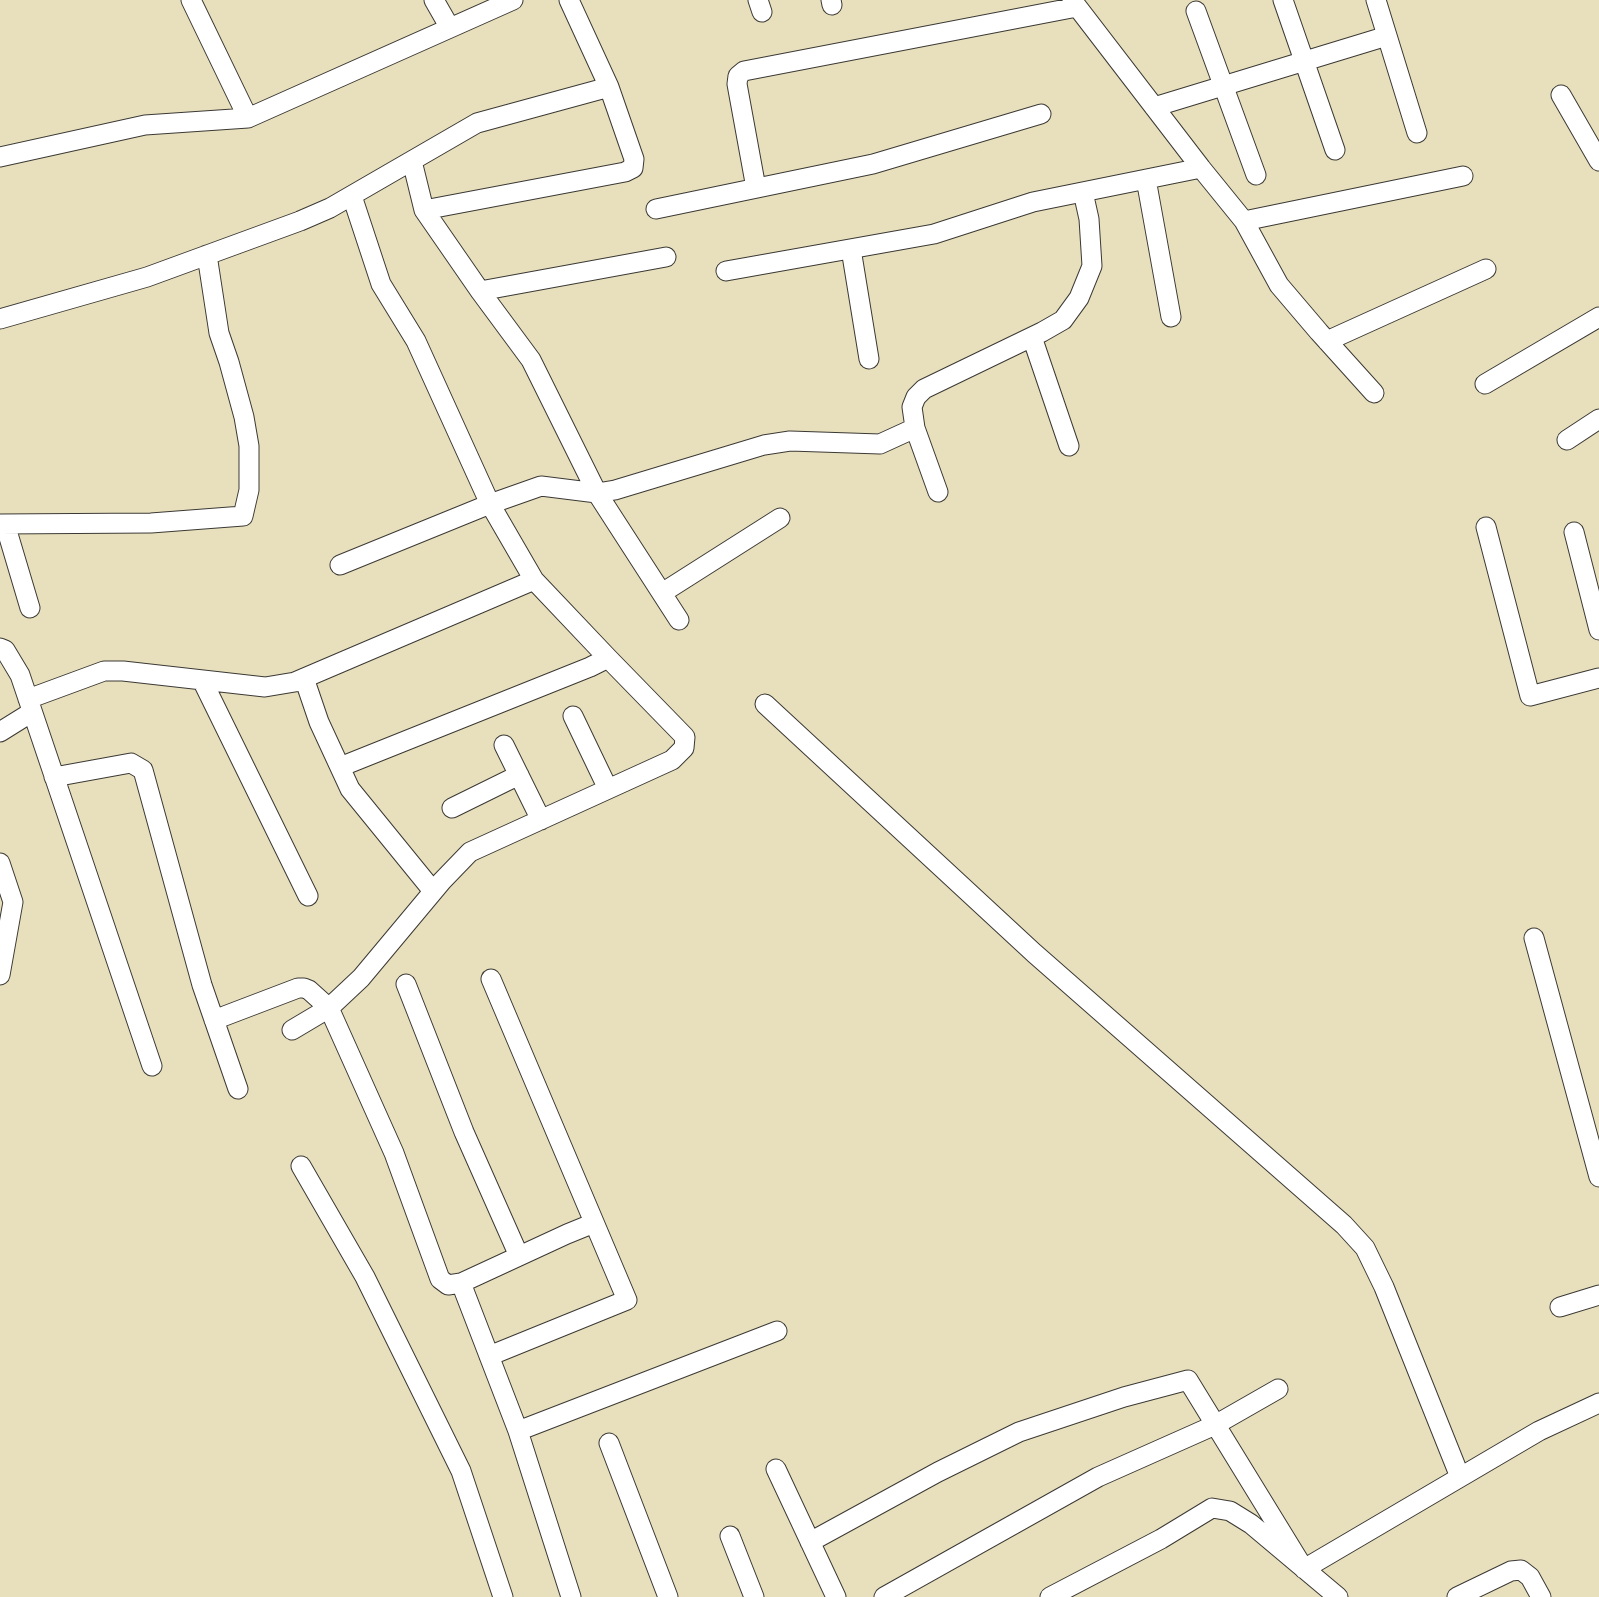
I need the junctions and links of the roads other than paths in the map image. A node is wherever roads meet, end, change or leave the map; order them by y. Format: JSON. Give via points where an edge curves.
{"nodes":[{"id":1,"x":191,"y":0,"type":"edge"},
{"id":2,"x":434,"y":0,"type":"edge"},
{"id":3,"x":513,"y":0,"type":"edge"},
{"id":4,"x":569,"y":0,"type":"edge"},
{"id":5,"x":1282,"y":0,"type":"edge"},
{"id":6,"x":1376,"y":0,"type":"edge"},
{"id":7,"x":1075,"y":3,"type":"edge"},
{"id":8,"x":1196,"y":11,"type":"dead end"},
{"id":9,"x":450,"y":28,"type":"junction"},
{"id":10,"x":1387,"y":36,"type":"junction"},
{"id":11,"x":1304,"y":62,"type":"junction"},
{"id":12,"x":1224,"y":86,"type":"junction"},
{"id":13,"x":609,"y":87,"type":"junction"},
{"id":14,"x":1561,"y":95,"type":"dead end"},
{"id":15,"x":1154,"y":107,"type":"junction"},
{"id":16,"x":1041,"y":114,"type":"dead end"},
{"id":17,"x":248,"y":118,"type":"junction"},
{"id":18,"x":1416,"y":133,"type":"dead end"},
{"id":19,"x":1335,"y":150,"type":"dead end"},
{"id":20,"x":0,"y":157,"type":"edge"},
{"id":21,"x":412,"y":161,"type":"junction"},
{"id":22,"x":1599,"y":161,"type":"edge"},
{"id":23,"x":1201,"y":168,"type":"junction"},
{"id":24,"x":1256,"y":175,"type":"dead end"},
{"id":25,"x":1462,"y":176,"type":"dead end"},
{"id":26,"x":1146,"y":179,"type":"junction"},
{"id":27,"x":756,"y":188,"type":"junction"},
{"id":28,"x":1083,"y":192,"type":"junction"},
{"id":29,"x":352,"y":196,"type":"junction"},
{"id":30,"x":656,"y":209,"type":"dead end"},
{"id":31,"x":424,"y":210,"type":"junction"},
{"id":32,"x":1244,"y":221,"type":"junction"},
{"id":33,"x":851,"y":249,"type":"junction"},
{"id":34,"x":207,"y":255,"type":"junction"},
{"id":35,"x":666,"y":257,"type":"dead end"},
{"id":36,"x":1486,"y":269,"type":"dead end"},
{"id":37,"x":726,"y":271,"type":"dead end"},
{"id":38,"x":480,"y":291,"type":"junction"},
{"id":39,"x":1171,"y":317,"type":"dead end"},
{"id":40,"x":1599,"y":317,"type":"edge"},
{"id":41,"x":0,"y":319,"type":"edge"},
{"id":42,"x":1032,"y":338,"type":"junction"},
{"id":43,"x":1327,"y":341,"type":"junction"},
{"id":44,"x":869,"y":359,"type":"dead end"},
{"id":45,"x":1485,"y":384,"type":"dead end"},
{"id":46,"x":1374,"y":393,"type":"dead end"},
{"id":47,"x":1599,"y":419,"type":"edge"},
{"id":48,"x":915,"y":428,"type":"junction"},
{"id":49,"x":1567,"y":440,"type":"dead end"},
{"id":50,"x":1069,"y":446,"type":"dead end"},
{"id":51,"x":938,"y":492,"type":"dead end"},
{"id":52,"x":597,"y":493,"type":"junction"},
{"id":53,"x":490,"y":504,"type":"junction"},
{"id":54,"x":780,"y":518,"type":"dead end"},
{"id":55,"x":3,"y":524,"type":"edge"},
{"id":56,"x":1486,"y":527,"type":"dead end"},
{"id":57,"x":1574,"y":532,"type":"dead end"},
{"id":58,"x":340,"y":565,"type":"dead end"},
{"id":59,"x":534,"y":580,"type":"junction"},
{"id":60,"x":662,"y":593,"type":"junction"},
{"id":61,"x":30,"y":608,"type":"dead end"},
{"id":62,"x":680,"y":620,"type":"dead end"},
{"id":63,"x":1599,"y":630,"type":"edge"},
{"id":64,"x":0,"y":648,"type":"edge"},
{"id":65,"x":608,"y":658,"type":"junction"},
{"id":66,"x":304,"y":678,"type":"junction"},
{"id":67,"x":1599,"y":678,"type":"edge"},
{"id":68,"x":202,"y":680,"type":"junction"},
{"id":69,"x":765,"y":704,"type":"dead end"},
{"id":70,"x":30,"y":705,"type":"junction"},
{"id":71,"x":573,"y":716,"type":"dead end"},
{"id":72,"x":0,"y":732,"type":"edge"},
{"id":73,"x":504,"y":745,"type":"dead end"},
{"id":74,"x":340,"y":767,"type":"junction"},
{"id":75,"x":519,"y":775,"type":"junction"},
{"id":76,"x":54,"y":777,"type":"junction"},
{"id":77,"x":608,"y":789,"type":"junction"},
{"id":78,"x":452,"y":808,"type":"dead end"},
{"id":79,"x":541,"y":820,"type":"junction"},
{"id":80,"x":0,"y":863,"type":"edge"},
{"id":81,"x":433,"y":891,"type":"junction"},
{"id":82,"x":308,"y":896,"type":"dead end"},
{"id":83,"x":1534,"y":938,"type":"dead end"},
{"id":84,"x":0,"y":975,"type":"edge"},
{"id":85,"x":491,"y":978,"type":"dead end"},
{"id":86,"x":406,"y":984,"type":"dead end"},
{"id":87,"x":330,"y":1008,"type":"junction"},
{"id":88,"x":214,"y":1020,"type":"junction"},
{"id":89,"x":292,"y":1030,"type":"dead end"},
{"id":90,"x":152,"y":1066,"type":"dead end"},
{"id":91,"x":238,"y":1089,"type":"dead end"},
{"id":92,"x":301,"y":1166,"type":"dead end"},
{"id":93,"x":1599,"y":1177,"type":"edge"},
{"id":94,"x":594,"y":1223,"type":"junction"},
{"id":95,"x":519,"y":1256,"type":"junction"},
{"id":96,"x":461,"y":1283,"type":"junction"},
{"id":97,"x":1599,"y":1296,"type":"edge"},
{"id":98,"x":1560,"y":1307,"type":"dead end"},
{"id":99,"x":777,"y":1331,"type":"dead end"},
{"id":100,"x":489,"y":1356,"type":"junction"},
{"id":101,"x":1278,"y":1388,"type":"dead end"},
{"id":102,"x":1599,"y":1403,"type":"edge"},
{"id":103,"x":1215,"y":1425,"type":"junction"},
{"id":104,"x":518,"y":1430,"type":"junction"},
{"id":105,"x":609,"y":1443,"type":"dead end"},
{"id":106,"x":776,"y":1469,"type":"dead end"},
{"id":107,"x":1460,"y":1477,"type":"junction"},
{"id":108,"x":730,"y":1536,"type":"dead end"},
{"id":109,"x":810,"y":1542,"type":"junction"},
{"id":110,"x":1304,"y":1569,"type":"junction"},
{"id":111,"x":503,"y":1597,"type":"edge"},
{"id":112,"x":571,"y":1597,"type":"edge"},
{"id":113,"x":668,"y":1597,"type":"edge"},
{"id":114,"x":754,"y":1597,"type":"edge"},
{"id":115,"x":836,"y":1597,"type":"edge"},
{"id":116,"x":884,"y":1597,"type":"edge"},
{"id":117,"x":1050,"y":1597,"type":"edge"},
{"id":118,"x":1338,"y":1597,"type":"edge"},
{"id":119,"x":1457,"y":1597,"type":"edge"},
{"id":120,"x":1541,"y":1597,"type":"edge"}],
"edges":[{"from":1,"to":17,"type":"street"},
{"from":2,"to":9,"type":"street"},
{"from":3,"to":9,"type":"street"},
{"from":4,"to":13,"type":"street"},
{"from":5,"to":11,"type":"street"},
{"from":6,"to":10,"type":"street"},
{"from":7,"to":15,"type":"street"},
{"from":7,"to":27,"type":"street","via":[[744,71],[738,76],[737,84]]},
{"from":8,"to":12,"type":"street"},
{"from":9,"to":17,"type":"street"},
{"from":10,"to":11,"type":"street"},
{"from":10,"to":18,"type":"street"},
{"from":11,"to":12,"type":"street"},
{"from":11,"to":19,"type":"street"},
{"from":12,"to":15,"type":"street"},
{"from":12,"to":24,"type":"street"},
{"from":13,"to":21,"type":"street","via":[[477,123]]},
{"from":13,"to":31,"type":"street","via":[[634,159],[633,168],[625,172]]},
{"from":14,"to":22,"type":"street"},
{"from":15,"to":23,"type":"street"},
{"from":16,"to":27,"type":"street","via":[[873,164]]},
{"from":17,"to":20,"type":"street","via":[[145,124]]},
{"from":21,"to":29,"type":"street"},
{"from":21,"to":31,"type":"street"},
{"from":23,"to":26,"type":"street"},
{"from":23,"to":32,"type":"street"},
{"from":25,"to":32,"type":"street"},
{"from":26,"to":28,"type":"street"},
{"from":26,"to":39,"type":"street"},
{"from":27,"to":30,"type":"street"},
{"from":28,"to":33,"type":"street","via":[[1033,202],[934,234]]},
{"from":28,"to":42,"type":"street","via":[[1089,219],[1092,266],[1079,298],[1063,320]]},
{"from":29,"to":34,"type":"street","via":[[300,221]]},
{"from":29,"to":53,"type":"street","via":[[381,284],[416,341]]},
{"from":31,"to":38,"type":"street"},
{"from":32,"to":43,"type":"street","via":[[1280,285]]},
{"from":33,"to":37,"type":"street"},
{"from":33,"to":44,"type":"street"},
{"from":34,"to":41,"type":"street","via":[[147,277]]},
{"from":34,"to":55,"type":"street","via":[[218,334],[229,362],[249,446],[249,490],[243,516],[151,523]]},
{"from":35,"to":38,"type":"street"},
{"from":36,"to":43,"type":"street"},
{"from":38,"to":52,"type":"street","via":[[531,360]]},
{"from":40,"to":45,"type":"street"},
{"from":42,"to":48,"type":"street","via":[[924,389],[916,397],[912,407]]},
{"from":42,"to":50,"type":"street"},
{"from":43,"to":46,"type":"street"},
{"from":47,"to":49,"type":"street"},
{"from":48,"to":51,"type":"street"},
{"from":48,"to":52,"type":"street","via":[[880,444],[790,442],[764,446]]},
{"from":52,"to":53,"type":"street","via":[[541,486]]},
{"from":52,"to":60,"type":"street"},
{"from":53,"to":58,"type":"street"},
{"from":53,"to":59,"type":"street"},
{"from":54,"to":60,"type":"street"},
{"from":55,"to":61,"type":"street"},
{"from":56,"to":67,"type":"street","via":[[1530,696]]},
{"from":57,"to":63,"type":"street"},
{"from":59,"to":65,"type":"street"},
{"from":59,"to":66,"type":"street"},
{"from":60,"to":62,"type":"street"},
{"from":64,"to":70,"type":"street","via":[[5,650],[20,675]]},
{"from":65,"to":74,"type":"street"},
{"from":65,"to":77,"type":"street","via":[[685,737],[684,748],[672,760]]},
{"from":66,"to":68,"type":"street","via":[[295,682],[265,686]]},
{"from":66,"to":74,"type":"street","via":[[319,722]]},
{"from":68,"to":70,"type":"street","via":[[104,671]]},
{"from":68,"to":82,"type":"street"},
{"from":69,"to":107,"type":"street","via":[[1034,953],[1344,1225],[1365,1248],[1384,1287]]},
{"from":70,"to":72,"type":"street"},
{"from":70,"to":76,"type":"street"},
{"from":71,"to":77,"type":"street"},
{"from":73,"to":75,"type":"street"},
{"from":74,"to":81,"type":"street","via":[[350,788]]},
{"from":75,"to":78,"type":"street"},
{"from":75,"to":79,"type":"street"},
{"from":76,"to":88,"type":"street","via":[[131,763],[143,770]]},
{"from":76,"to":90,"type":"street"},
{"from":77,"to":79,"type":"street"},
{"from":79,"to":81,"type":"street","via":[[470,852]]},
{"from":80,"to":84,"type":"street","via":[[13,902]]},
{"from":81,"to":87,"type":"street","via":[[361,978]]},
{"from":83,"to":93,"type":"street"},
{"from":85,"to":94,"type":"street"},
{"from":86,"to":95,"type":"street","via":[[464,1132]]},
{"from":87,"to":88,"type":"street","via":[[309,990],[298,988]]},
{"from":87,"to":89,"type":"street"},
{"from":87,"to":96,"type":"street","via":[[394,1153],[440,1279],[448,1285]]},
{"from":88,"to":91,"type":"street"},
{"from":92,"to":111,"type":"street","via":[[365,1277],[461,1471]]},
{"from":94,"to":95,"type":"street"},
{"from":94,"to":100,"type":"street","via":[[627,1300]]},
{"from":95,"to":96,"type":"street"},
{"from":96,"to":100,"type":"street"},
{"from":97,"to":98,"type":"street"},
{"from":99,"to":104,"type":"street"},
{"from":100,"to":104,"type":"street"},
{"from":101,"to":103,"type":"street"},
{"from":102,"to":107,"type":"street","via":[[1539,1431]]},
{"from":103,"to":109,"type":"street","via":[[1188,1380],[1124,1397],[1019,1432],[938,1472]]},
{"from":103,"to":110,"type":"street"},
{"from":103,"to":116,"type":"street","via":[[1098,1477]]},
{"from":104,"to":112,"type":"street"},
{"from":105,"to":113,"type":"street"},
{"from":106,"to":109,"type":"street"},
{"from":107,"to":110,"type":"street"},
{"from":108,"to":114,"type":"street"},
{"from":109,"to":115,"type":"street"},
{"from":110,"to":117,"type":"street","via":[[1251,1524],[1230,1511],[1212,1508],[1161,1539]]},
{"from":110,"to":118,"type":"street"},
{"from":119,"to":120,"type":"street","via":[[1510,1571],[1521,1570],[1530,1577]]}]}
